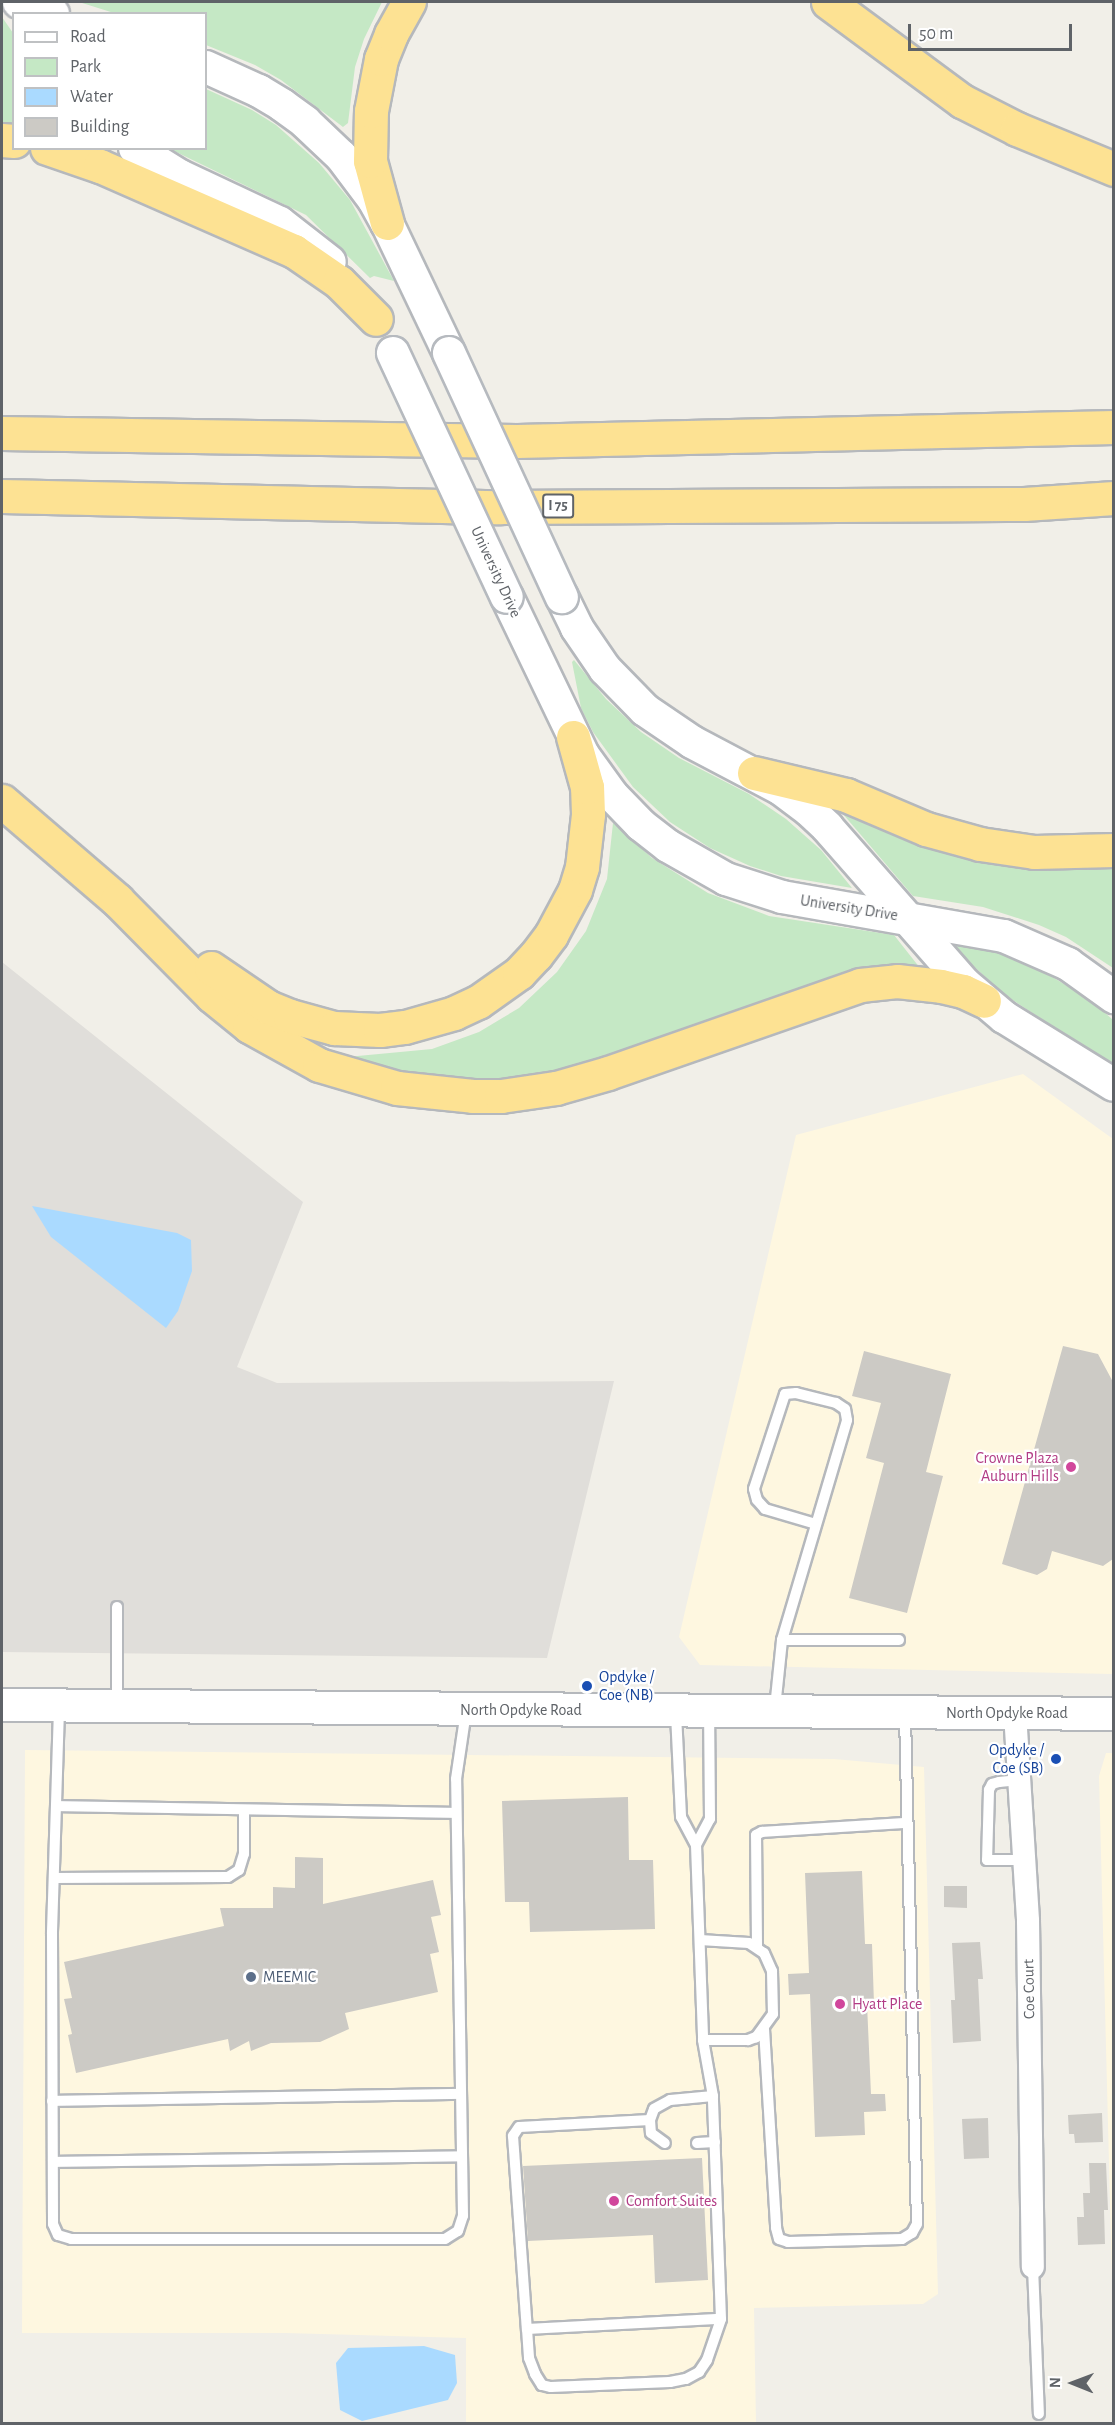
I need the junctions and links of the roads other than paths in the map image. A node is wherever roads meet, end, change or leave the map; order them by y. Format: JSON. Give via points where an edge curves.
{"nodes":[{"id":1,"x":18,"y":2,"type":"edge"},
{"id":2,"x":409,"y":2,"type":"edge"},
{"id":3,"x":828,"y":2,"type":"edge"},
{"id":4,"x":47,"y":12,"type":"edge"},
{"id":5,"x":207,"y":67,"type":"edge"},
{"id":6,"x":53,"y":150,"type":"edge"},
{"id":7,"x":138,"y":150,"type":"edge"},
{"id":8,"x":1113,"y":169,"type":"edge"},
{"id":9,"x":387,"y":223,"type":"junction"},
{"id":10,"x":376,"y":319,"type":"junction"},
{"id":11,"x":1113,"y":420,"type":"edge"},
{"id":12,"x":1113,"y":427,"type":"edge"},
{"id":13,"x":1037,"y":430,"type":"junction"},
{"id":14,"x":2,"y":433,"type":"edge"},
{"id":15,"x":2,"y":496,"type":"edge"},
{"id":16,"x":1113,"y":498,"type":"edge"},
{"id":17,"x":573,"y":738,"type":"junction"},
{"id":18,"x":754,"y":773,"type":"junction"},
{"id":19,"x":2,"y":801,"type":"edge"},
{"id":20,"x":1113,"y":850,"type":"edge"},
{"id":21,"x":117,"y":900,"type":"junction"},
{"id":22,"x":907,"y":918,"type":"junction"},
{"id":23,"x":1113,"y":997,"type":"edge"},
{"id":24,"x":984,"y":1000,"type":"junction"},
{"id":25,"x":1113,"y":1085,"type":"edge"},
{"id":26,"x":816,"y":1524,"type":"junction"},
{"id":27,"x":117,"y":1607,"type":"dead end"},
{"id":28,"x":782,"y":1640,"type":"junction"},
{"id":29,"x":899,"y":1640,"type":"dead end"},
{"id":30,"x":2,"y":1705,"type":"edge"},
{"id":31,"x":58,"y":1706,"type":"junction"},
{"id":32,"x":117,"y":1707,"type":"junction"},
{"id":33,"x":676,"y":1710,"type":"junction"},
{"id":34,"x":709,"y":1710,"type":"junction"},
{"id":35,"x":466,"y":1711,"type":"junction"},
{"id":36,"x":774,"y":1711,"type":"junction"},
{"id":37,"x":904,"y":1712,"type":"junction"},
{"id":38,"x":1015,"y":1713,"type":"junction"},
{"id":39,"x":1113,"y":1714,"type":"edge"},
{"id":40,"x":1019,"y":1780,"type":"junction"},
{"id":41,"x":57,"y":1806,"type":"junction"},
{"id":42,"x":244,"y":1810,"type":"junction"},
{"id":43,"x":456,"y":1813,"type":"junction"},
{"id":44,"x":907,"y":1823,"type":"junction"},
{"id":45,"x":696,"y":1845,"type":"junction"},
{"id":46,"x":1024,"y":1860,"type":"junction"},
{"id":47,"x":54,"y":1878,"type":"junction"},
{"id":48,"x":700,"y":1940,"type":"junction"},
{"id":49,"x":757,"y":1946,"type":"junction"},
{"id":50,"x":764,"y":2029,"type":"junction"},
{"id":51,"x":703,"y":2040,"type":"junction"},
{"id":52,"x":460,"y":2094,"type":"junction"},
{"id":53,"x":713,"y":2096,"type":"junction"},
{"id":54,"x":52,"y":2101,"type":"junction"},
{"id":55,"x":650,"y":2120,"type":"junction"},
{"id":56,"x":715,"y":2142,"type":"junction"},
{"id":57,"x":698,"y":2143,"type":"dead end"},
{"id":58,"x":665,"y":2144,"type":"dead end"},
{"id":59,"x":462,"y":2156,"type":"junction"},
{"id":60,"x":53,"y":2162,"type":"junction"},
{"id":61,"x":1033,"y":2266,"type":"joint"},
{"id":62,"x":721,"y":2319,"type":"junction"},
{"id":63,"x":527,"y":2328,"type":"junction"},
{"id":64,"x":1040,"y":2414,"type":"dead end"}],
"edges":[{"from":1,"to":4,"type":"main road"},
{"from":2,"to":9,"type":"highway","via":[[381,59],[371,111],[370,161]]},
{"from":3,"to":8,"type":"highway","via":[[962,101]]},
{"from":5,"to":9,"type":"main road","name":"University Drive","via":[[259,91],[305,122],[353,171]]},
{"from":6,"to":10,"type":"highway","via":[[100,166],[294,251],[339,282]]},
{"from":7,"to":10,"type":"main road","name":"University Drive","via":[[180,176],[256,210],[304,239],[344,276]]},
{"from":9,"to":18,"type":"main road","name":"University Drive","bridge":true,"via":[[562,597],[605,669],[645,710],[692,742]]},
{"from":10,"to":17,"type":"main road","name":"University Drive","bridge":true},
{"from":11,"to":13,"type":"highway"},
{"from":12,"to":13,"type":"highway"},
{"from":13,"to":14,"type":"highway","via":[[517,441]]},
{"from":15,"to":16,"type":"highway","number":"I 75","via":[[501,507],[1024,504]]},
{"from":17,"to":21,"type":"highway","via":[[587,787],[588,814],[582,867],[575,890],[551,935],[519,973],[478,1002],[454,1013],[405,1028],[380,1030],[334,1028],[290,1016],[246,994]]},
{"from":17,"to":22,"type":"main road","name":"University Drive","via":[[612,795],[641,825],[696,864],[726,879],[782,897]]},
{"from":18,"to":20,"type":"highway","via":[[846,795],[926,829],[980,844],[1034,852]]},
{"from":18,"to":22,"type":"main road","name":"University Drive","via":[[782,789],[827,827]]},
{"from":19,"to":21,"type":"highway"},
{"from":21,"to":24,"type":"highway","via":[[212,996],[272,1041],[344,1075],[438,1094],[501,1096],[582,1082],[860,985],[897,981],[941,986]]},
{"from":22,"to":23,"type":"main road","name":"University Drive","via":[[977,930],[1030,946],[1068,964]]},
{"from":22,"to":24,"type":"main road","name":"University Drive"},
{"from":24,"to":25,"type":"main road","name":"University Drive","via":[[1004,1017]]},
{"from":26,"to":26,"type":"lane","via":[[847,1420],[845,1409],[837,1403],[785,1394],[754,1490],[765,1509]]},
{"from":26,"to":28,"type":"lane"},
{"from":27,"to":32,"type":"lane"},
{"from":28,"to":29,"type":"lane"},
{"from":28,"to":36,"type":"lane"},
{"from":30,"to":31,"type":"main road","name":"North Opdyke Road"},
{"from":31,"to":32,"type":"main road","name":"North Opdyke Road"},
{"from":31,"to":41,"type":"lane"},
{"from":32,"to":35,"type":"main road","name":"North Opdyke Road"},
{"from":33,"to":34,"type":"main road","name":"North Opdyke Road"},
{"from":33,"to":35,"type":"main road","name":"North Opdyke Road"},
{"from":33,"to":45,"type":"lane","via":[[681,1817]]},
{"from":34,"to":36,"type":"main road","name":"North Opdyke Road"},
{"from":34,"to":45,"type":"lane","via":[[710,1819]]},
{"from":35,"to":43,"type":"lane","via":[[456,1779]]},
{"from":36,"to":37,"type":"main road","name":"North Opdyke Road"},
{"from":37,"to":38,"type":"main road","name":"North Opdyke Road"},
{"from":37,"to":44,"type":"lane"},
{"from":38,"to":39,"type":"main road","name":"North Opdyke Road"},
{"from":38,"to":40,"type":"street","name":"Coe Court"},
{"from":40,"to":46,"type":"street","name":"Coe Court"},
{"from":40,"to":46,"type":"lane","via":[[992,1784],[989,1790],[987,1860]]},
{"from":41,"to":42,"type":"lane"},
{"from":41,"to":47,"type":"lane"},
{"from":42,"to":43,"type":"lane"},
{"from":42,"to":47,"type":"lane","via":[[243,1854],[238,1870],[228,1877]]},
{"from":43,"to":52,"type":"lane"},
{"from":44,"to":49,"type":"lane","via":[[756,1835]]},
{"from":44,"to":50,"type":"lane","via":[[917,2224],[912,2233],[902,2239],[788,2242],[779,2238]]},
{"from":45,"to":48,"type":"lane"},
{"from":46,"to":61,"type":"street","name":"Coe Court"},
{"from":47,"to":54,"type":"lane"},
{"from":48,"to":49,"type":"lane"},
{"from":48,"to":51,"type":"lane"},
{"from":49,"to":50,"type":"lane","via":[[769,1960],[772,1971],[773,2014]]},
{"from":50,"to":51,"type":"lane","via":[[748,2040]]},
{"from":51,"to":53,"type":"lane"},
{"from":52,"to":54,"type":"lane"},
{"from":52,"to":59,"type":"lane"},
{"from":53,"to":55,"type":"lane","via":[[670,2100],[654,2109]]},
{"from":53,"to":56,"type":"lane"},
{"from":54,"to":60,"type":"lane"},
{"from":55,"to":58,"type":"lane","via":[[651,2133]]},
{"from":55,"to":63,"type":"lane","via":[[519,2127],[513,2136]]},
{"from":56,"to":57,"type":"lane"},
{"from":56,"to":62,"type":"lane"},
{"from":59,"to":60,"type":"lane"},
{"from":59,"to":60,"type":"lane","via":[[463,2216],[458,2231],[445,2239],[71,2239],[58,2235],[53,2224]]},
{"from":61,"to":64,"type":"lane"},
{"from":62,"to":63,"type":"lane"},
{"from":62,"to":63,"type":"lane","via":[[708,2360],[699,2372],[670,2382],[542,2385],[530,2358]]}]}
